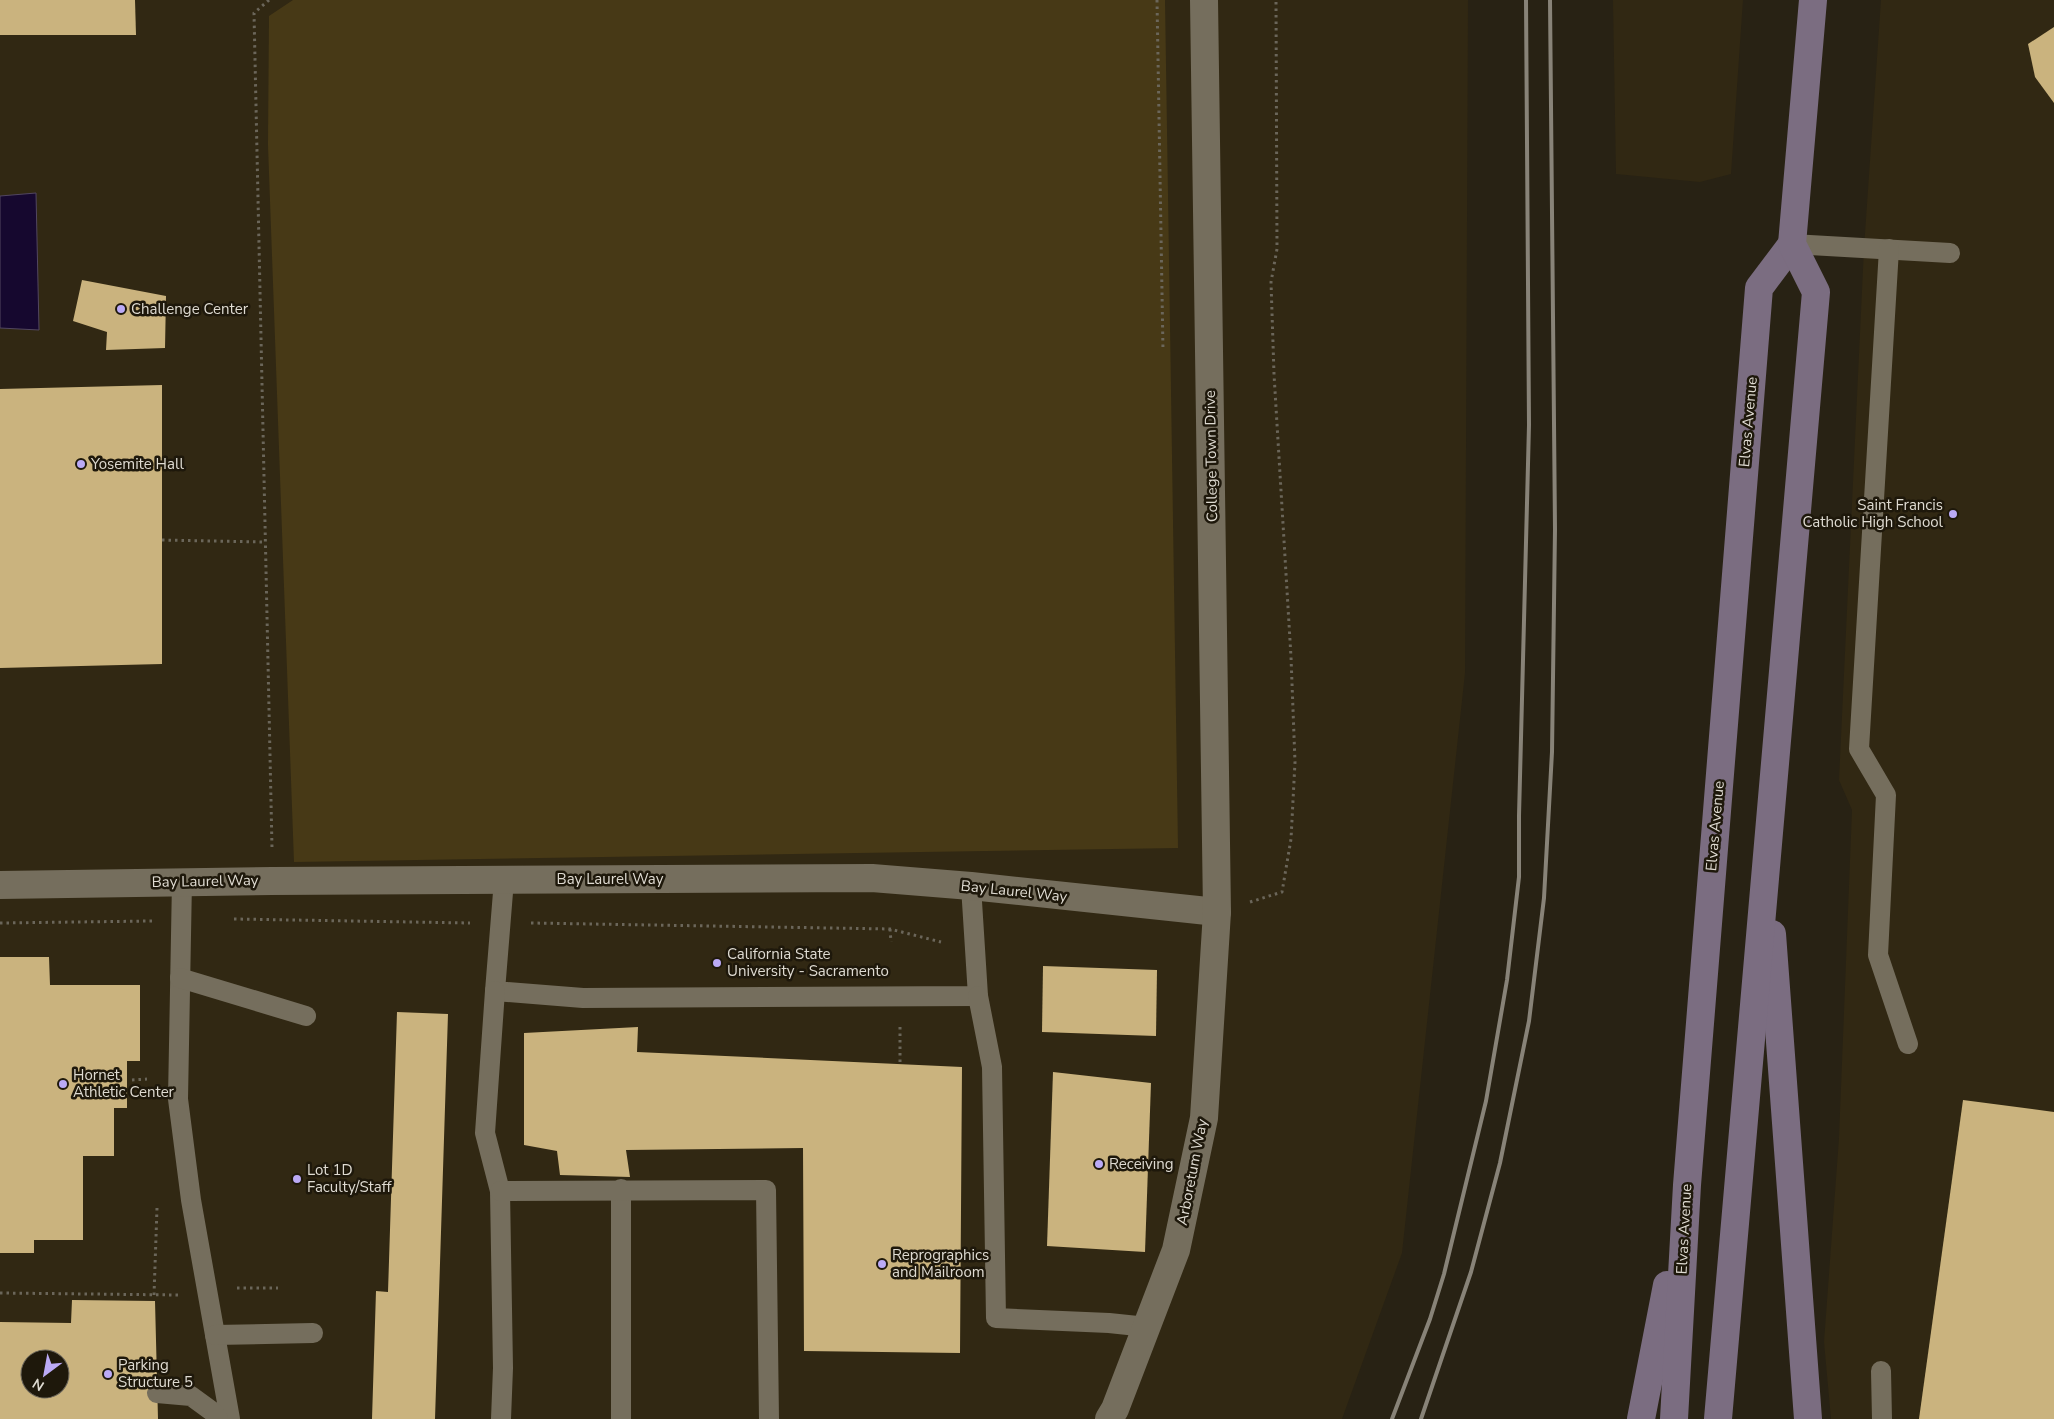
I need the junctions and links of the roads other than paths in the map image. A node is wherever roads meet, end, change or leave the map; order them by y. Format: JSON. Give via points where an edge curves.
{"nodes":[{"id":1,"x":1204,"y":0,"type":"edge"},
{"id":2,"x":1813,"y":0,"type":"edge"},
{"id":3,"x":1792,"y":244,"type":"junction"},
{"id":4,"x":1889,"y":250,"type":"junction"},
{"id":5,"x":1950,"y":253,"type":"dead end"},
{"id":6,"x":1766,"y":854,"type":"junction"},
{"id":7,"x":504,"y":880,"type":"junction"},
{"id":8,"x":182,"y":881,"type":"junction"},
{"id":9,"x":0,"y":885,"type":"edge"},
{"id":10,"x":971,"y":886,"type":"junction"},
{"id":11,"x":1217,"y":912,"type":"junction"},
{"id":12,"x":180,"y":978,"type":"junction"},
{"id":13,"x":495,"y":991,"type":"junction"},
{"id":14,"x":978,"y":996,"type":"junction"},
{"id":15,"x":306,"y":1016,"type":"dead end"},
{"id":16,"x":1908,"y":1044,"type":"dead end"},
{"id":17,"x":1687,"y":1185,"type":"junction"},
{"id":18,"x":621,"y":1189,"type":"junction"},
{"id":19,"x":500,"y":1191,"type":"junction"},
{"id":20,"x":1147,"y":1327,"type":"junction"},
{"id":21,"x":312,"y":1333,"type":"dead end"},
{"id":22,"x":214,"y":1335,"type":"junction"},
{"id":23,"x":1881,"y":1371,"type":"dead end"},
{"id":24,"x":157,"y":1393,"type":"dead end"},
{"id":25,"x":218,"y":1419,"type":"edge"},
{"id":26,"x":230,"y":1419,"type":"edge"},
{"id":27,"x":501,"y":1419,"type":"edge"},
{"id":28,"x":621,"y":1419,"type":"edge"},
{"id":29,"x":769,"y":1419,"type":"edge"},
{"id":30,"x":1109,"y":1419,"type":"edge"},
{"id":31,"x":1641,"y":1419,"type":"edge"},
{"id":32,"x":1674,"y":1419,"type":"edge"},
{"id":33,"x":1718,"y":1419,"type":"edge"},
{"id":34,"x":1808,"y":1419,"type":"edge"},
{"id":35,"x":1882,"y":1419,"type":"edge"}],
"edges":[{"from":1,"to":11,"type":"street","name":"College Town Drive"},
{"from":2,"to":3,"type":"main road"},
{"from":3,"to":4,"type":"lane"},
{"from":3,"to":6,"type":"main road","via":[[1816,292]]},
{"from":3,"to":17,"type":"main road","name":"Elvas Avenue","via":[[1758,288]]},
{"from":4,"to":5,"type":"lane"},
{"from":4,"to":16,"type":"lane","via":[[1859,748],[1886,796],[1878,955]]},
{"from":6,"to":33,"type":"main road"},
{"from":6,"to":34,"type":"main road"},
{"from":7,"to":8,"type":"street","name":"Bay Laurel Way"},
{"from":7,"to":10,"type":"street","name":"Bay Laurel Way","via":[[872,878]]},
{"from":7,"to":13,"type":"lane"},
{"from":8,"to":9,"type":"street","name":"Bay Laurel Way"},
{"from":8,"to":12,"type":"lane"},
{"from":10,"to":11,"type":"street","name":"Bay Laurel Way"},
{"from":10,"to":14,"type":"lane"},
{"from":11,"to":20,"type":"street","name":"Arboretum Way","via":[[1204,1118],[1176,1250]]},
{"from":12,"to":15,"type":"lane"},
{"from":12,"to":22,"type":"lane","via":[[178,1099]]},
{"from":13,"to":14,"type":"lane","via":[[583,998]]},
{"from":13,"to":19,"type":"lane","via":[[485,1134]]},
{"from":14,"to":20,"type":"lane","via":[[992,1066],[996,1318]]},
{"from":17,"to":31,"type":"main road"},
{"from":17,"to":32,"type":"main road","name":"Elvas Avenue"},
{"from":18,"to":19,"type":"lane"},
{"from":18,"to":28,"type":"lane"},
{"from":18,"to":29,"type":"lane","via":[[766,1190]]},
{"from":19,"to":27,"type":"lane"},
{"from":20,"to":30,"type":"street","name":"Arboretum Way"},
{"from":21,"to":22,"type":"lane"},
{"from":22,"to":26,"type":"lane"},
{"from":23,"to":35,"type":"lane"},
{"from":24,"to":25,"type":"lane","via":[[191,1396]]}]}
